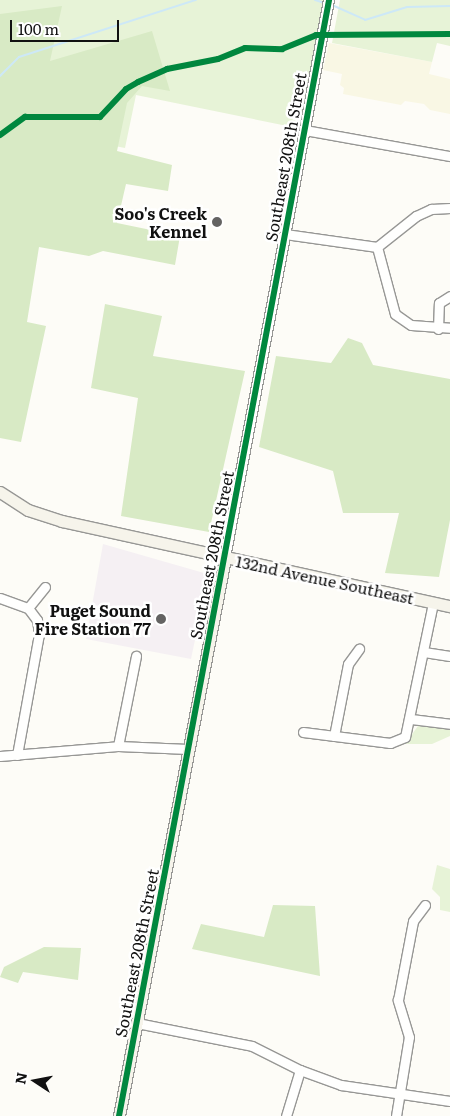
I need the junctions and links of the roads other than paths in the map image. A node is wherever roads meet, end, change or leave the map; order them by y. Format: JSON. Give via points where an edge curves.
{"nodes":[{"id":1,"x":329,"y":2,"type":"edge"},
{"id":2,"x":305,"y":130,"type":"junction"},
{"id":3,"x":450,"y":156,"type":"edge"},
{"id":4,"x":450,"y":208,"type":"edge"},
{"id":5,"x":285,"y":234,"type":"junction"},
{"id":6,"x":377,"y":247,"type":"junction"},
{"id":7,"x":450,"y":296,"type":"edge"},
{"id":8,"x":450,"y":328,"type":"edge"},
{"id":9,"x":438,"y":329,"type":"junction"},
{"id":10,"x":2,"y":497,"type":"edge"},
{"id":11,"x":224,"y":558,"type":"junction"},
{"id":12,"x":46,"y":587,"type":"dead end"},
{"id":13,"x":0,"y":598,"type":"edge"},
{"id":14,"x":433,"y":603,"type":"junction"},
{"id":15,"x":450,"y":606,"type":"edge"},
{"id":16,"x":28,"y":608,"type":"junction"},
{"id":17,"x":359,"y":648,"type":"dead end"},
{"id":18,"x":424,"y":652,"type":"junction"},
{"id":19,"x":136,"y":656,"type":"dead end"},
{"id":20,"x":450,"y":656,"type":"edge"},
{"id":21,"x":411,"y":719,"type":"junction"},
{"id":22,"x":450,"y":724,"type":"edge"},
{"id":23,"x":303,"y":732,"type":"dead end"},
{"id":24,"x":334,"y":736,"type":"junction"},
{"id":25,"x":118,"y":746,"type":"junction"},
{"id":26,"x":188,"y":749,"type":"junction"},
{"id":27,"x":17,"y":755,"type":"junction"},
{"id":28,"x":0,"y":756,"type":"edge"},
{"id":29,"x":425,"y":905,"type":"dead end"},
{"id":30,"x":137,"y":1023,"type":"junction"},
{"id":31,"x":300,"y":1070,"type":"junction"},
{"id":32,"x":399,"y":1095,"type":"junction"},
{"id":33,"x":450,"y":1102,"type":"edge"},
{"id":34,"x":119,"y":1116,"type":"edge"},
{"id":35,"x":286,"y":1116,"type":"edge"},
{"id":36,"x":396,"y":1116,"type":"edge"}],
"edges":[{"from":1,"to":2,"type":"street","name":"Southeast 208th Street"},
{"from":2,"to":3,"type":"street"},
{"from":2,"to":5,"type":"street","name":"Southeast 208th Street"},
{"from":4,"to":6,"type":"street","via":[[431,209],[416,216]]},
{"from":5,"to":6,"type":"street"},
{"from":5,"to":11,"type":"street","name":"Southeast 208th Street"},
{"from":6,"to":9,"type":"street","via":[[395,314],[411,325]]},
{"from":7,"to":9,"type":"street","via":[[439,303]]},
{"from":8,"to":9,"type":"street"},
{"from":10,"to":11,"type":"main road","name":"132nd Avenue Southeast","via":[[45,517]]},
{"from":11,"to":14,"type":"main road","name":"132nd Avenue Southeast"},
{"from":11,"to":26,"type":"main road","name":"Southeast 208th Street"},
{"from":12,"to":16,"type":"street"},
{"from":13,"to":16,"type":"street"},
{"from":14,"to":15,"type":"main road","name":"132nd Avenue Southeast"},
{"from":14,"to":18,"type":"street"},
{"from":16,"to":27,"type":"street","via":[[37,620],[39,634]]},
{"from":17,"to":24,"type":"street","via":[[348,664]]},
{"from":18,"to":20,"type":"street"},
{"from":18,"to":21,"type":"street"},
{"from":19,"to":25,"type":"street"},
{"from":21,"to":22,"type":"street"},
{"from":21,"to":24,"type":"street","via":[[401,741],[390,743]]},
{"from":23,"to":24,"type":"street"},
{"from":25,"to":26,"type":"street"},
{"from":25,"to":27,"type":"street"},
{"from":26,"to":30,"type":"main road","name":"Southeast 208th Street"},
{"from":27,"to":28,"type":"street"},
{"from":29,"to":32,"type":"street","via":[[413,921],[399,992],[399,1006],[410,1037]]},
{"from":30,"to":31,"type":"street","via":[[252,1046]]},
{"from":30,"to":34,"type":"main road","name":"Southeast 208th Street"},
{"from":31,"to":32,"type":"street","via":[[341,1085]]},
{"from":31,"to":35,"type":"street"},
{"from":32,"to":33,"type":"street"},
{"from":32,"to":36,"type":"street"}]}
